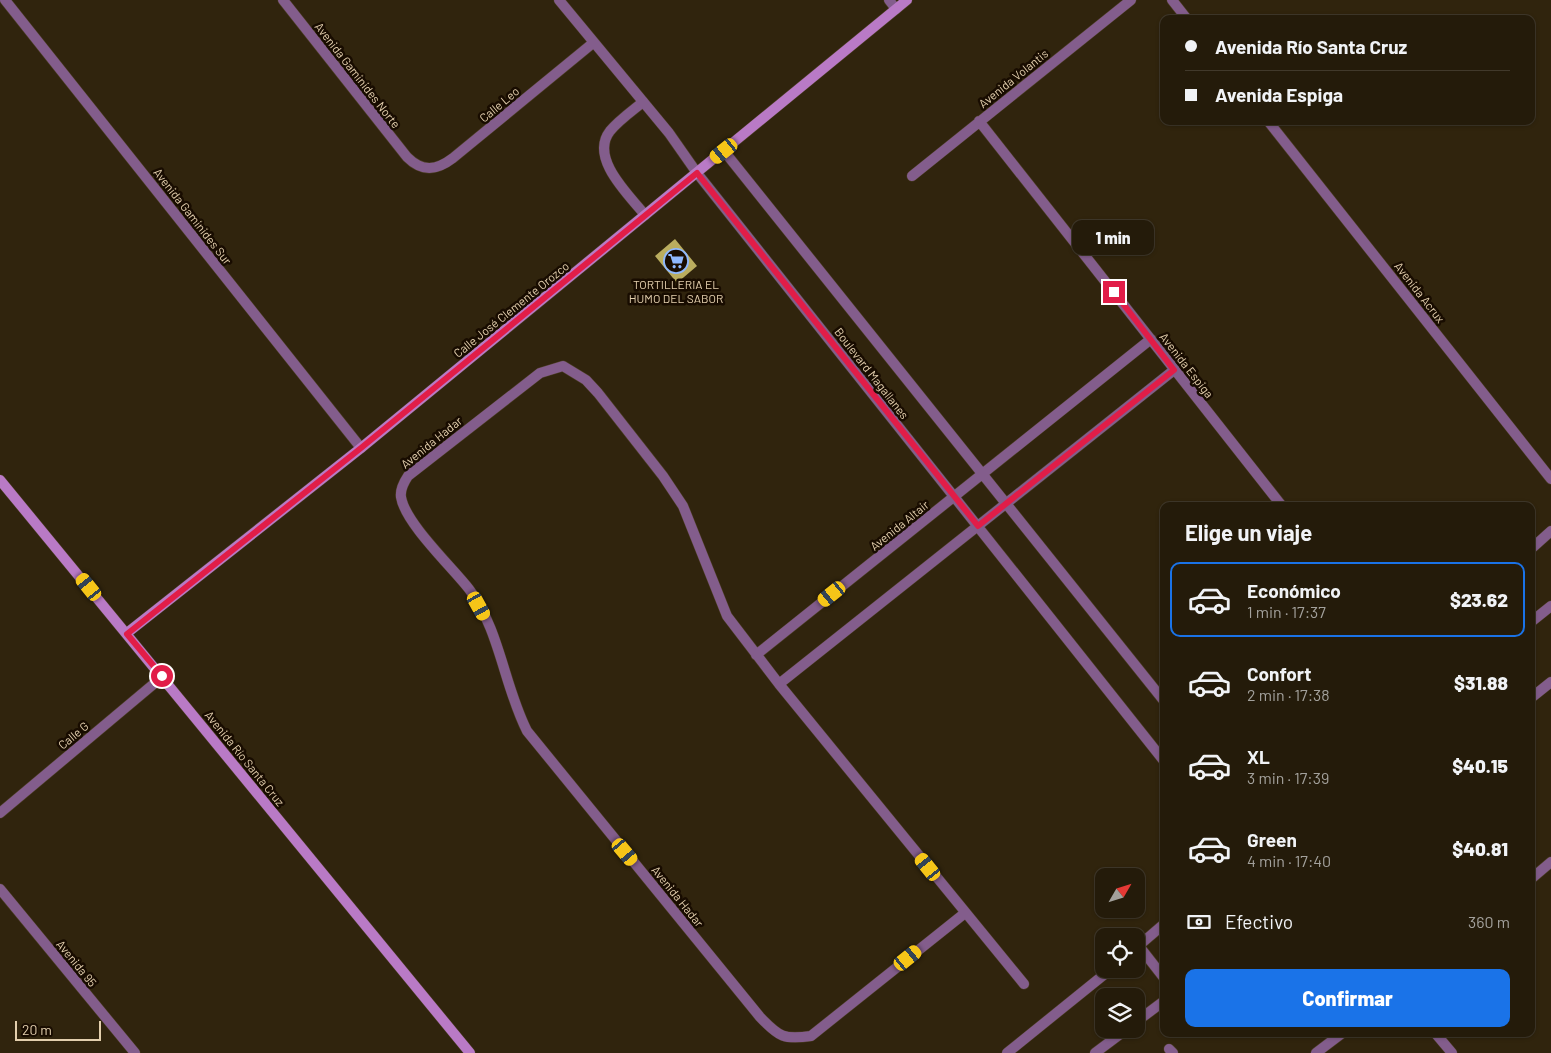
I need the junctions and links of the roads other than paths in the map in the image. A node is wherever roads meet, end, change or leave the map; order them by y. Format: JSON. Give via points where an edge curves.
{"nodes":[{"id":1,"x":5,"y":0,"type":"edge"},
{"id":2,"x":283,"y":0,"type":"edge"},
{"id":3,"x":559,"y":0,"type":"edge"},
{"id":4,"x":889,"y":0,"type":"edge"},
{"id":5,"x":907,"y":0,"type":"edge"},
{"id":6,"x":1130,"y":0,"type":"edge"},
{"id":7,"x":1172,"y":0,"type":"edge"},
{"id":8,"x":896,"y":9,"type":"junction"},
{"id":9,"x":1184,"y":15,"type":"edge"},
{"id":10,"x":593,"y":43,"type":"junction"},
{"id":11,"x":643,"y":102,"type":"junction"},
{"id":12,"x":979,"y":121,"type":"junction"},
{"id":13,"x":1271,"y":125,"type":"edge"},
{"id":14,"x":724,"y":151,"type":"junction"},
{"id":15,"x":415,"y":165,"type":"joint"},
{"id":16,"x":697,"y":173,"type":"junction"},
{"id":17,"x":912,"y":176,"type":"dead end"},
{"id":18,"x":645,"y":215,"type":"junction"},
{"id":19,"x":1151,"y":339,"type":"junction"},
{"id":20,"x":1174,"y":370,"type":"junction"},
{"id":21,"x":361,"y":448,"type":"junction"},
{"id":22,"x":982,"y":474,"type":"junction"},
{"id":23,"x":1551,"y":479,"type":"edge"},
{"id":24,"x":0,"y":480,"type":"edge"},
{"id":25,"x":954,"y":497,"type":"junction"},
{"id":26,"x":1279,"y":502,"type":"edge"},
{"id":27,"x":1007,"y":504,"type":"junction"},
{"id":28,"x":978,"y":526,"type":"junction"},
{"id":29,"x":1551,"y":531,"type":"edge"},
{"id":30,"x":1535,"y":545,"type":"edge"},
{"id":31,"x":1551,"y":606,"type":"edge"},
{"id":32,"x":1535,"y":619,"type":"edge"},
{"id":33,"x":127,"y":634,"type":"junction"},
{"id":34,"x":756,"y":655,"type":"junction"},
{"id":35,"x":162,"y":676,"type":"junction"},
{"id":36,"x":1551,"y":682,"type":"edge"},
{"id":37,"x":779,"y":684,"type":"junction"},
{"id":38,"x":1535,"y":695,"type":"edge"},
{"id":39,"x":1160,"y":696,"type":"edge"},
{"id":40,"x":1160,"y":756,"type":"edge"},
{"id":41,"x":0,"y":813,"type":"edge"},
{"id":42,"x":1551,"y":862,"type":"edge"},
{"id":43,"x":1535,"y":876,"type":"edge"},
{"id":44,"x":0,"y":889,"type":"edge"},
{"id":45,"x":965,"y":913,"type":"junction"},
{"id":46,"x":1160,"y":928,"type":"edge"},
{"id":47,"x":1145,"y":941,"type":"edge"},
{"id":48,"x":1145,"y":955,"type":"edge"},
{"id":49,"x":1160,"y":973,"type":"edge"},
{"id":50,"x":1100,"y":978,"type":"edge"},
{"id":51,"x":1024,"y":984,"type":"dead end"},
{"id":52,"x":1160,"y":1004,"type":"edge"},
{"id":53,"x":1145,"y":1015,"type":"edge"},
{"id":54,"x":1337,"y":1037,"type":"edge"},
{"id":55,"x":1439,"y":1037,"type":"edge"},
{"id":56,"x":1115,"y":1038,"type":"edge"},
{"id":57,"x":135,"y":1053,"type":"edge"},
{"id":58,"x":470,"y":1053,"type":"edge"},
{"id":59,"x":1007,"y":1053,"type":"edge"},
{"id":60,"x":1095,"y":1053,"type":"edge"},
{"id":61,"x":1316,"y":1053,"type":"edge"},
{"id":62,"x":1452,"y":1053,"type":"edge"}],
"edges":[{"from":1,"to":21,"type":"street","name":"Avenida Gaminides Sur"},
{"from":2,"to":15,"type":"street","name":"Avenida Gaminides Norte"},
{"from":3,"to":10,"type":"street","name":"Boulevard Magallanes"},
{"from":4,"to":8,"type":"street"},
{"from":5,"to":8,"type":"street","name":"Calle José Clemente Orozco"},
{"from":6,"to":12,"type":"street","name":"Avenida Volantis"},
{"from":7,"to":9,"type":"street"},
{"from":8,"to":14,"type":"street","name":"Calle José Clemente Orozco"},
{"from":10,"to":11,"type":"street","name":"Boulevard Magallanes"},
{"from":10,"to":15,"type":"street","name":"Calle Leo","via":[[443,166],[424,169]]},
{"from":11,"to":16,"type":"street","name":"Boulevard Magallanes"},
{"from":11,"to":18,"type":"street","via":[[610,131],[604,144],[607,162]]},
{"from":12,"to":17,"type":"street","name":"Avenida Volantis"},
{"from":12,"to":19,"type":"street","name":"Avenida Espiga"},
{"from":13,"to":23,"type":"street","name":"Avenida Acrux"},
{"from":14,"to":16,"type":"street","name":"Calle José Clemente Orozco"},
{"from":14,"to":22,"type":"street","name":"Boulevard Magallanes"},
{"from":16,"to":18,"type":"street","name":"Calle José Clemente Orozco"},
{"from":16,"to":25,"type":"street","name":"Boulevard Magallanes"},
{"from":18,"to":21,"type":"street","name":"Calle José Clemente Orozco"},
{"from":19,"to":20,"type":"street","name":"Avenida Espiga"},
{"from":19,"to":22,"type":"street","name":"Avenida Altair"},
{"from":20,"to":26,"type":"street","name":"Avenida Espiga"},
{"from":20,"to":27,"type":"street"},
{"from":21,"to":33,"type":"street","name":"Calle José Clemente Orozco"},
{"from":22,"to":25,"type":"street","name":"Avenida Altair"},
{"from":22,"to":27,"type":"street","name":"Boulevard Magallanes"},
{"from":24,"to":33,"type":"street","name":"Avenida Río Santa Cruz"},
{"from":25,"to":28,"type":"street","name":"Boulevard Magallanes"},
{"from":25,"to":34,"type":"street","name":"Avenida Altair"},
{"from":27,"to":28,"type":"street"},
{"from":27,"to":39,"type":"street","name":"Boulevard Magallanes"},
{"from":28,"to":37,"type":"street"},
{"from":28,"to":40,"type":"street","name":"Boulevard Magallanes"},
{"from":29,"to":30,"type":"street"},
{"from":31,"to":32,"type":"street"},
{"from":33,"to":35,"type":"street","name":"Avenida Río Santa Cruz"},
{"from":34,"to":37,"type":"street","name":"Avenida Hadar"},
{"from":34,"to":45,"type":"street","name":"Avenida Hadar","via":[[727,616],[683,506],[663,476],[598,393],[575,372],[563,366],[540,373],[417,468],[404,483],[401,496],[410,518],[470,590],[488,622],[516,709],[527,731],[775,1033],[791,1039],[811,1036]]},
{"from":35,"to":41,"type":"street","name":"Calle G"},
{"from":35,"to":58,"type":"street","name":"Avenida Río Santa Cruz"},
{"from":36,"to":38,"type":"street"},
{"from":37,"to":45,"type":"street","name":"Avenida Hadar"},
{"from":42,"to":43,"type":"street"},
{"from":44,"to":57,"type":"street","name":"Avenida 95"},
{"from":45,"to":51,"type":"street","name":"Avenida Hadar"},
{"from":46,"to":47,"type":"street"},
{"from":48,"to":49,"type":"street"},
{"from":50,"to":59,"type":"street"},
{"from":52,"to":53,"type":"street"},
{"from":54,"to":61,"type":"street"},
{"from":55,"to":62,"type":"street"},
{"from":56,"to":60,"type":"street"}]}
